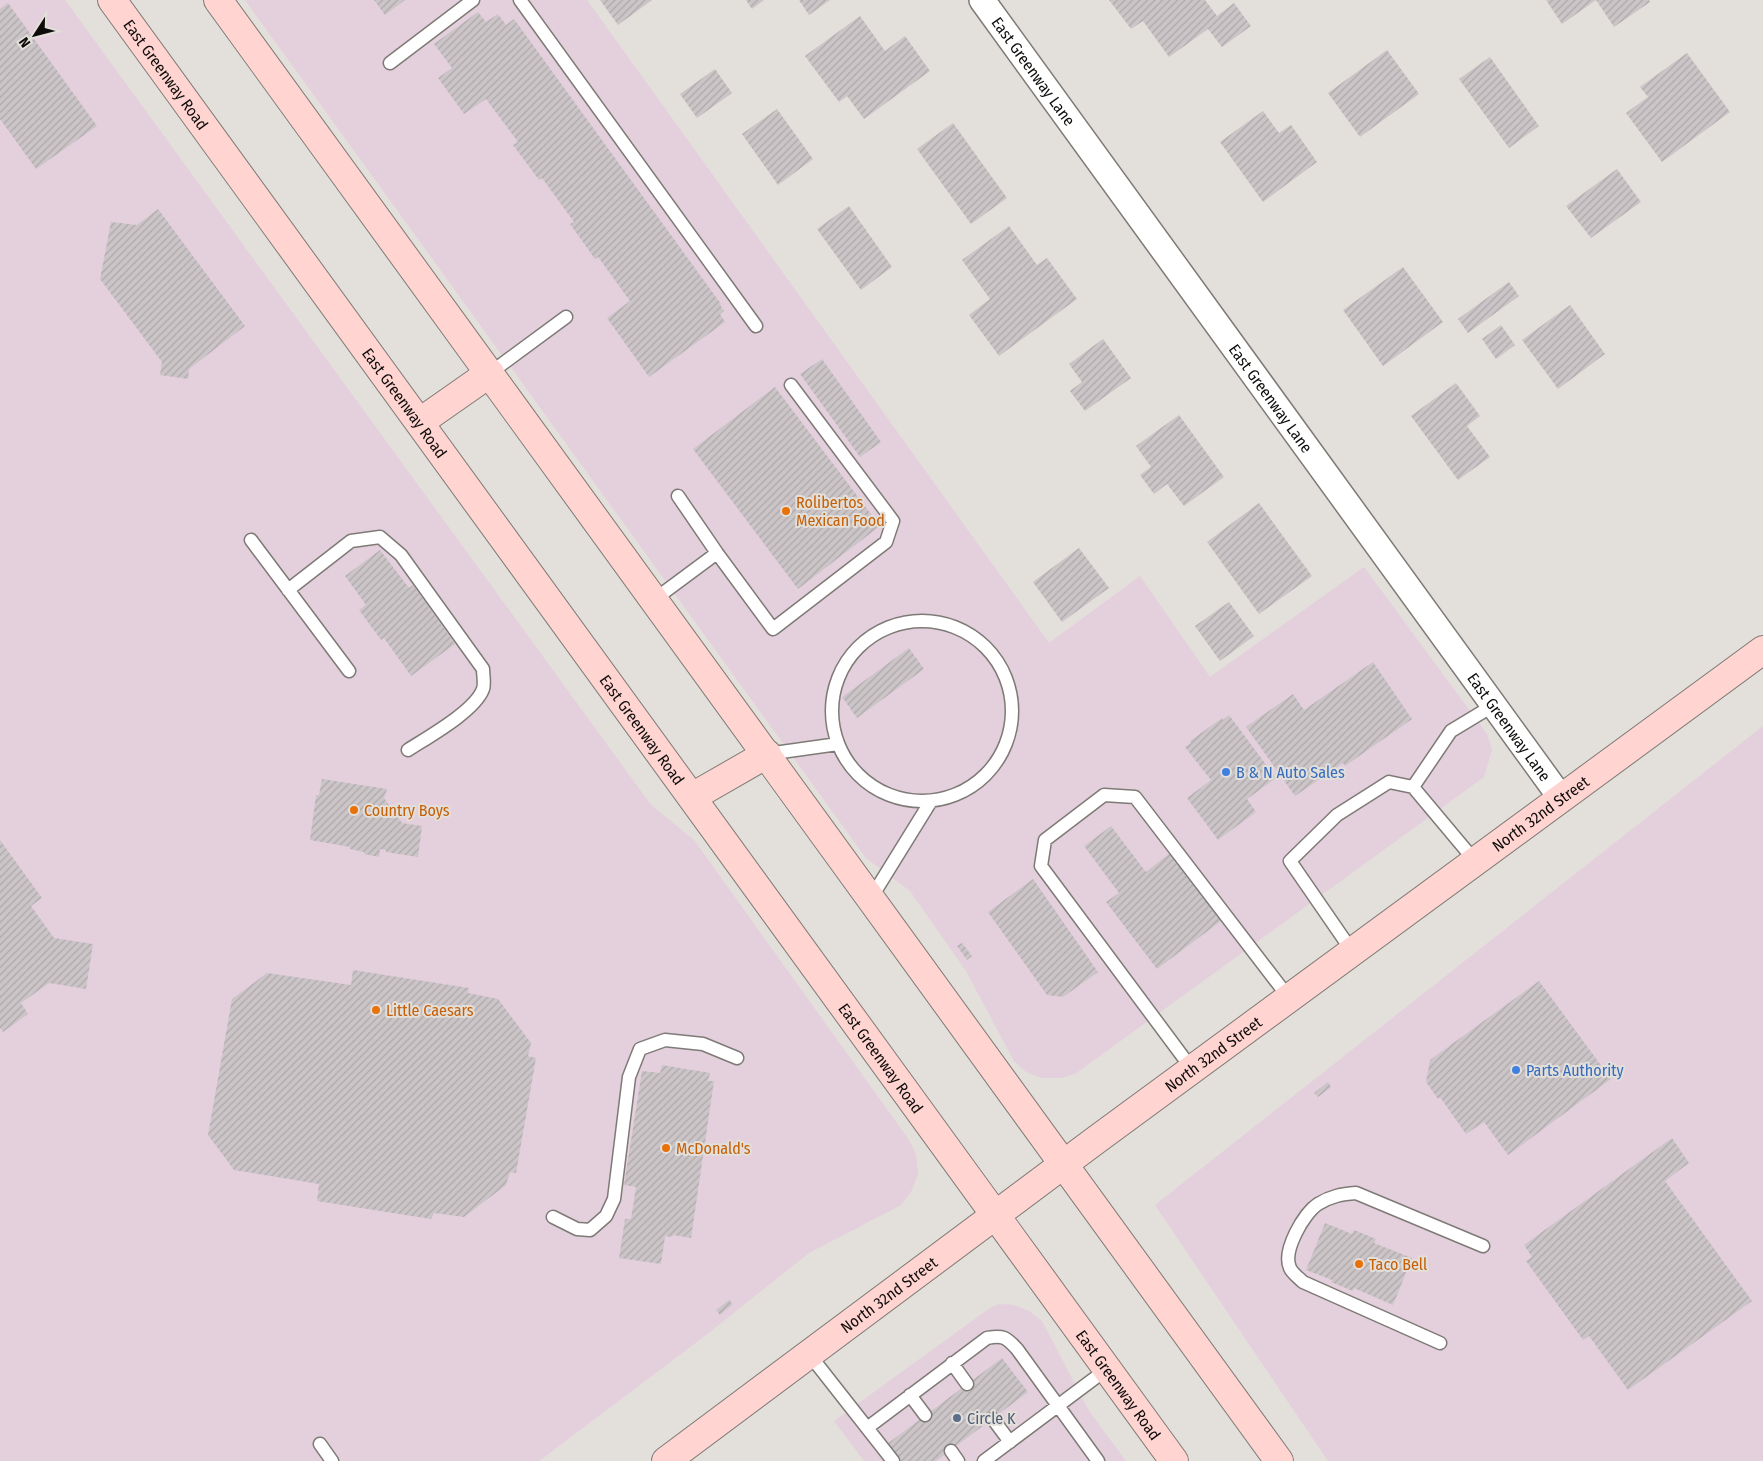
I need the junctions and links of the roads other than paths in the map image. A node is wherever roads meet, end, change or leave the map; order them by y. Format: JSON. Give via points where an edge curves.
{"nodes":[{"id":1,"x":112,"y":0,"type":"edge"},
{"id":2,"x":218,"y":0,"type":"edge"},
{"id":3,"x":473,"y":0,"type":"edge"},
{"id":4,"x":520,"y":0,"type":"edge"},
{"id":5,"x":982,"y":0,"type":"edge"},
{"id":6,"x":390,"y":63,"type":"dead end"},
{"id":7,"x":566,"y":317,"type":"dead end"},
{"id":8,"x":756,"y":326,"type":"dead end"},
{"id":9,"x":490,"y":374,"type":"junction"},
{"id":10,"x":791,"y":385,"type":"dead end"},
{"id":11,"x":420,"y":422,"type":"junction"},
{"id":12,"x":678,"y":496,"type":"dead end"},
{"id":13,"x":251,"y":540,"type":"dead end"},
{"id":14,"x":717,"y":553,"type":"junction"},
{"id":15,"x":288,"y":590,"type":"junction"},
{"id":16,"x":655,"y":599,"type":"junction"},
{"id":17,"x":1763,"y":650,"type":"edge"},
{"id":18,"x":348,"y":672,"type":"dead end"},
{"id":19,"x":1494,"y":705,"type":"junction"},
{"id":20,"x":838,"y":744,"type":"junction"},
{"id":21,"x":408,"y":750,"type":"dead end"},
{"id":22,"x":767,"y":754,"type":"junction"},
{"id":23,"x":1413,"y":787,"type":"junction"},
{"id":24,"x":692,"y":797,"type":"junction"},
{"id":25,"x":1562,"y":798,"type":"junction"},
{"id":26,"x":931,"y":801,"type":"junction"},
{"id":27,"x":1475,"y":861,"type":"junction"},
{"id":28,"x":870,"y":898,"type":"junction"},
{"id":29,"x":1352,"y":952,"type":"junction"},
{"id":30,"x":1289,"y":998,"type":"junction"},
{"id":31,"x":738,"y":1058,"type":"dead end"},
{"id":32,"x":1192,"y":1069,"type":"junction"},
{"id":33,"x":1063,"y":1164,"type":"junction"},
{"id":34,"x":995,"y":1215,"type":"junction"},
{"id":35,"x":554,"y":1217,"type":"dead end"},
{"id":36,"x":1483,"y":1246,"type":"dead end"},
{"id":37,"x":1440,"y":1343,"type":"dead end"},
{"id":38,"x":809,"y":1354,"type":"junction"},
{"id":39,"x":952,"y":1363,"type":"junction"},
{"id":40,"x":1107,"y":1369,"type":"junction"},
{"id":41,"x":967,"y":1384,"type":"dead end"},
{"id":42,"x":910,"y":1395,"type":"junction"},
{"id":43,"x":1058,"y":1406,"type":"junction"},
{"id":44,"x":925,"y":1415,"type":"dead end"},
{"id":45,"x":992,"y":1418,"type":"dead end"},
{"id":46,"x":866,"y":1428,"type":"junction"},
{"id":47,"x":1010,"y":1442,"type":"junction"},
{"id":48,"x":320,"y":1444,"type":"dead end"},
{"id":49,"x":332,"y":1461,"type":"edge"},
{"id":50,"x":666,"y":1461,"type":"edge"},
{"id":51,"x":893,"y":1461,"type":"edge"},
{"id":52,"x":984,"y":1461,"type":"edge"},
{"id":53,"x":1098,"y":1461,"type":"edge"},
{"id":54,"x":1174,"y":1461,"type":"edge"},
{"id":55,"x":1279,"y":1461,"type":"edge"}],
"edges":[{"from":1,"to":11,"type":"main road","name":"East Greenway Road"},
{"from":2,"to":9,"type":"main road"},
{"from":3,"to":6,"type":"lane"},
{"from":4,"to":8,"type":"lane"},
{"from":5,"to":19,"type":"street","name":"East Greenway Lane"},
{"from":7,"to":9,"type":"lane"},
{"from":9,"to":11,"type":"main road"},
{"from":9,"to":16,"type":"main road"},
{"from":10,"to":14,"type":"lane","via":[[893,521],[886,542],[773,630]]},
{"from":11,"to":24,"type":"main road","name":"East Greenway Road"},
{"from":12,"to":14,"type":"lane"},
{"from":13,"to":15,"type":"lane"},
{"from":14,"to":16,"type":"lane"},
{"from":15,"to":18,"type":"lane"},
{"from":15,"to":21,"type":"lane","via":[[351,541],[380,537],[401,555],[483,669],[484,688],[473,705]]},
{"from":16,"to":22,"type":"main road"},
{"from":17,"to":25,"type":"main road","name":"North 32nd Street"},
{"from":19,"to":23,"type":"lane","via":[[1451,731]]},
{"from":19,"to":25,"type":"street","name":"East Greenway Lane"},
{"from":20,"to":22,"type":"lane"},
{"from":20,"to":26,"type":"lane","via":[[853,769],[875,788],[902,799]]},
{"from":20,"to":26,"type":"lane","via":[[829,703],[832,687],[847,660],[868,641],[893,625],[921,620],[950,625],[978,640],[998,662],[1010,690],[1012,721],[1003,751],[986,776],[961,793]]},
{"from":22,"to":24,"type":"main road"},
{"from":22,"to":28,"type":"main road"},
{"from":23,"to":27,"type":"lane"},
{"from":23,"to":29,"type":"lane","via":[[1390,782],[1337,815],[1290,861]]},
{"from":24,"to":34,"type":"main road","name":"East Greenway Road"},
{"from":25,"to":27,"type":"main road","name":"North 32nd Street"},
{"from":26,"to":28,"type":"lane"},
{"from":27,"to":29,"type":"main road","name":"North 32nd Street"},
{"from":28,"to":33,"type":"main road"},
{"from":29,"to":30,"type":"main road","name":"North 32nd Street"},
{"from":30,"to":32,"type":"main road","name":"North 32nd Street"},
{"from":30,"to":32,"type":"lane","via":[[1135,797],[1104,796],[1045,840],[1041,866]]},
{"from":31,"to":35,"type":"lane","via":[[703,1044],[665,1040],[640,1049],[629,1077],[614,1199],[606,1216],[590,1230],[577,1229]]},
{"from":32,"to":33,"type":"main road","name":"North 32nd Street"},
{"from":33,"to":34,"type":"main road","name":"North 32nd Street"},
{"from":33,"to":55,"type":"main road"},
{"from":34,"to":38,"type":"main road","name":"North 32nd Street"},
{"from":34,"to":40,"type":"main road","name":"East Greenway Road"},
{"from":36,"to":37,"type":"lane","via":[[1356,1193],[1340,1194],[1317,1204],[1292,1240],[1287,1257],[1290,1269],[1303,1282]]},
{"from":38,"to":46,"type":"lane"},
{"from":38,"to":50,"type":"main road","name":"North 32nd Street"},
{"from":39,"to":41,"type":"lane"},
{"from":39,"to":42,"type":"lane"},
{"from":39,"to":43,"type":"lane","via":[[987,1338],[999,1336],[1009,1340]]},
{"from":40,"to":43,"type":"lane"},
{"from":40,"to":54,"type":"main road","name":"East Greenway Road"},
{"from":42,"to":44,"type":"lane"},
{"from":42,"to":46,"type":"lane"},
{"from":43,"to":47,"type":"lane"},
{"from":43,"to":53,"type":"lane"},
{"from":45,"to":47,"type":"lane"},
{"from":46,"to":51,"type":"lane"},
{"from":47,"to":52,"type":"lane"},
{"from":48,"to":49,"type":"lane"}]}
